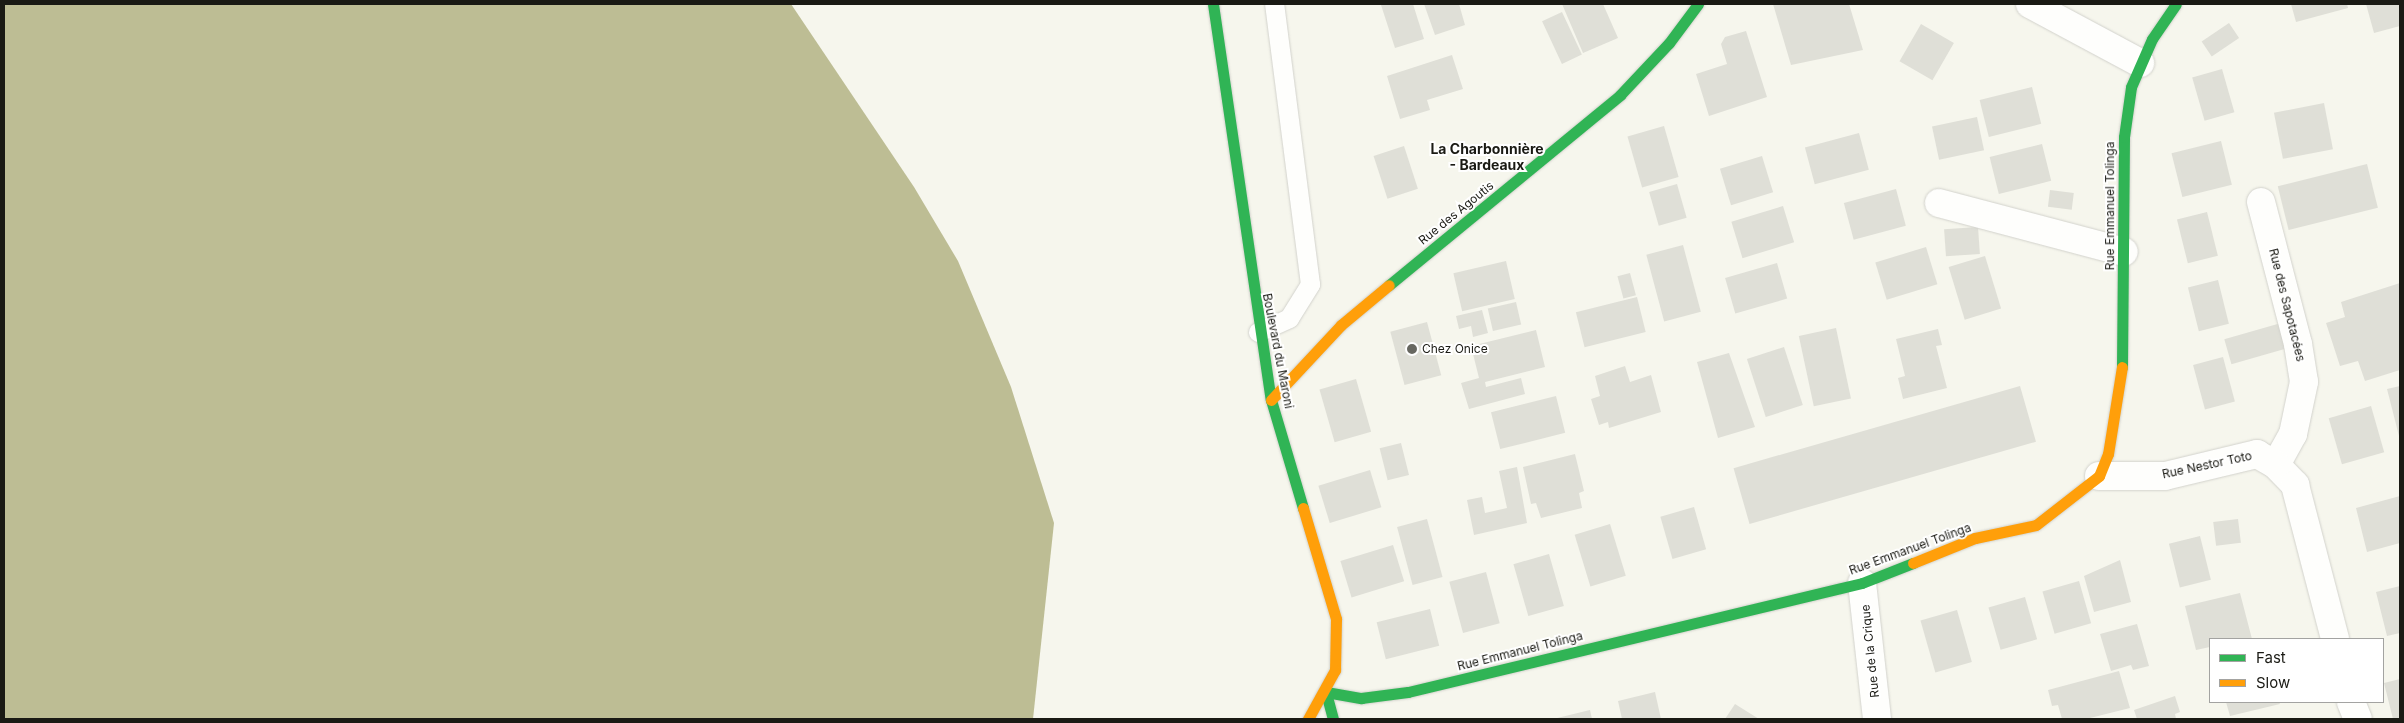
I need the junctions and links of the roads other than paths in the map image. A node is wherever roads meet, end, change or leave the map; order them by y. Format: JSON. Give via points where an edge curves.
{"nodes":[{"id":1,"x":1213,"y":4,"type":"edge"},
{"id":2,"x":1274,"y":4,"type":"edge"},
{"id":3,"x":1698,"y":4,"type":"edge"},
{"id":4,"x":2030,"y":4,"type":"edge"},
{"id":5,"x":2176,"y":4,"type":"edge"},
{"id":6,"x":2140,"y":63,"type":"junction"},
{"id":7,"x":2261,"y":202,"type":"dead end"},
{"id":8,"x":1939,"y":203,"type":"dead end"},
{"id":9,"x":2124,"y":252,"type":"junction"},
{"id":10,"x":1258,"y":332,"type":"junction"},
{"id":11,"x":1271,"y":400,"type":"junction"},
{"id":12,"x":2276,"y":464,"type":"junction"},
{"id":13,"x":2099,"y":476,"type":"junction"},
{"id":14,"x":1862,"y":583,"type":"junction"},
{"id":15,"x":2335,"y":638,"type":"edge"},
{"id":16,"x":1326,"y":692,"type":"junction"},
{"id":17,"x":2351,"y":703,"type":"edge"},
{"id":18,"x":1308,"y":719,"type":"edge"},
{"id":19,"x":1333,"y":719,"type":"edge"},
{"id":20,"x":1877,"y":719,"type":"edge"},
{"id":21,"x":2358,"y":719,"type":"edge"}],
"edges":[{"from":1,"to":10,"type":"street","name":"Boulevard du Maroni"},
{"from":2,"to":10,"type":"lane","via":[[1310,284],[1289,318]]},
{"from":3,"to":11,"type":"street","name":"Rue des Agoutis","via":[[1669,43],[1620,95],[1341,325]]},
{"from":4,"to":6,"type":"street"},
{"from":5,"to":6,"type":"street","name":"Rue Emmanuel Tolinga"},
{"from":6,"to":9,"type":"street","name":"Rue Emmanuel Tolinga","via":[[2131,87],[2125,128]]},
{"from":7,"to":12,"type":"street","name":"Rue des Sapotacées","via":[[2298,344],[2304,382],[2293,434]]},
{"from":8,"to":9,"type":"street"},
{"from":9,"to":13,"type":"street","name":"Rue Emmanuel Tolinga","via":[[2124,357],[2113,430]]},
{"from":10,"to":11,"type":"street","name":"Boulevard du Maroni"},
{"from":11,"to":16,"type":"street","name":"Boulevard du Maroni","via":[[1336,619],[1335,670]]},
{"from":12,"to":13,"type":"street","name":"Rue Nestor Toto","via":[[2257,454],[2165,476]]},
{"from":12,"to":15,"type":"street","name":"Rue Nestor Toto","via":[[2295,484]]},
{"from":13,"to":14,"type":"street","name":"Rue Emmanuel Tolinga","via":[[2036,525],[2008,534],[1975,538]]},
{"from":14,"to":16,"type":"street","name":"Rue Emmanuel Tolinga","via":[[1408,692],[1361,698]]},
{"from":14,"to":20,"type":"street","name":"Rue de la Crique"},
{"from":16,"to":18,"type":"street","name":"Boulevard du Maroni"},
{"from":16,"to":19,"type":"street"},
{"from":17,"to":21,"type":"street"}]}
